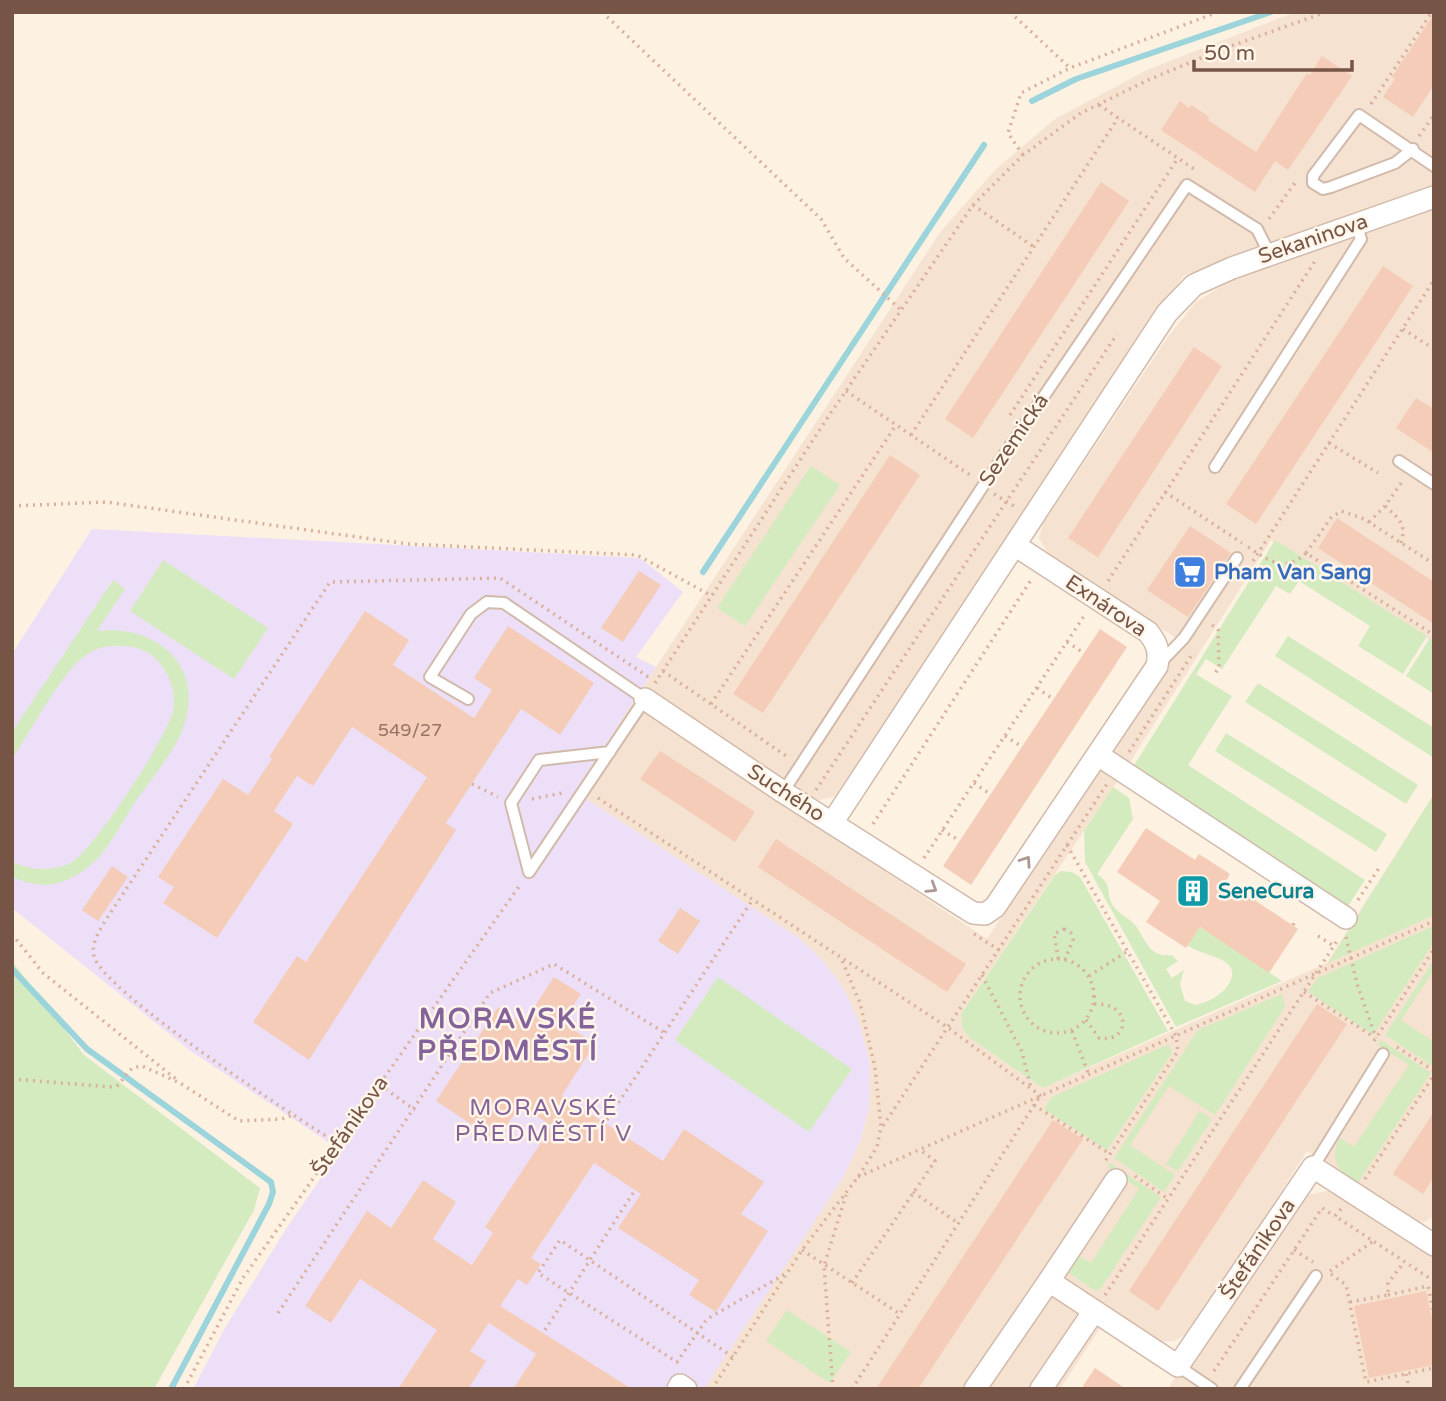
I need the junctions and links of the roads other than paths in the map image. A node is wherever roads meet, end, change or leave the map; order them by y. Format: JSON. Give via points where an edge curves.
{"nodes":[{"id":1,"x":1413,"y":149,"type":"junction"},
{"id":2,"x":1434,"y":166,"type":"edge"},
{"id":3,"x":1434,"y":197,"type":"edge"},
{"id":4,"x":1356,"y":224,"type":"junction"},
{"id":5,"x":1270,"y":255,"type":"junction"},
{"id":6,"x":1399,"y":461,"type":"dead end"},
{"id":7,"x":1215,"y":467,"type":"dead end"},
{"id":8,"x":1434,"y":484,"type":"edge"},
{"id":9,"x":1016,"y":546,"type":"junction"},
{"id":10,"x":1237,"y":558,"type":"dead end"},
{"id":11,"x":1157,"y":666,"type":"junction"},
{"id":12,"x":650,"y":690,"type":"junction"},
{"id":13,"x":468,"y":699,"type":"dead end"},
{"id":14,"x":610,"y":752,"type":"junction"},
{"id":15,"x":1098,"y":755,"type":"junction"},
{"id":16,"x":783,"y":792,"type":"junction"},
{"id":17,"x":832,"y":823,"type":"junction"},
{"id":18,"x":985,"y":914,"type":"joint"},
{"id":19,"x":1345,"y":924,"type":"road end"},
{"id":20,"x":1383,"y":1054,"type":"dead end"},
{"id":21,"x":1313,"y":1167,"type":"junction"},
{"id":22,"x":1116,"y":1180,"type":"dead end"},
{"id":23,"x":1434,"y":1245,"type":"edge"},
{"id":24,"x":1316,"y":1271,"type":"road end"},
{"id":25,"x":1049,"y":1281,"type":"junction"},
{"id":26,"x":1094,"y":1311,"type":"junction"},
{"id":27,"x":1178,"y":1366,"type":"junction"},
{"id":28,"x":1210,"y":1384,"type":"edge"},
{"id":29,"x":678,"y":1389,"type":"edge"},
{"id":30,"x":686,"y":1389,"type":"edge"},
{"id":31,"x":975,"y":1389,"type":"edge"},
{"id":32,"x":1041,"y":1389,"type":"edge"},
{"id":33,"x":1240,"y":1389,"type":"edge"}],
"edges":[{"from":1,"to":1,"type":"lane","via":[[1359,115],[1313,176],[1313,183],[1322,189],[1331,187],[1395,163]]},
{"from":1,"to":2,"type":"lane"},
{"from":3,"to":4,"type":"street","name":"Sekaninova"},
{"from":4,"to":5,"type":"street","name":"Sekaninova"},
{"from":4,"to":7,"type":"lane","via":[[1361,239]]},
{"from":5,"to":9,"type":"street","name":"Sekaninova","via":[[1194,285],[1167,313]]},
{"from":5,"to":16,"type":"lane","name":"Sezemická","via":[[1257,229],[1187,185]]},
{"from":6,"to":8,"type":"lane"},
{"from":9,"to":11,"type":"street","name":"Exnárova","via":[[1148,632],[1157,647]]},
{"from":9,"to":17,"type":"street"},
{"from":10,"to":11,"type":"lane","via":[[1184,638]]},
{"from":11,"to":15,"type":"street","name":"Exnárova"},
{"from":12,"to":13,"type":"lane","via":[[504,603],[486,602],[471,614],[430,677]]},
{"from":12,"to":14,"type":"lane"},
{"from":12,"to":16,"type":"street","name":"Suchého"},
{"from":14,"to":14,"type":"lane","via":[[539,760],[511,803],[529,872]]},
{"from":18,"to":15,"type":"street","name":"Exnárova","one_way":true,"via":[[995,907]]},
{"from":15,"to":19,"type":"street"},
{"from":16,"to":17,"type":"street","name":"Suchého"},
{"from":17,"to":18,"type":"street","name":"Suchého","one_way":true,"via":[[973,913]]},
{"from":20,"to":21,"type":"lane"},
{"from":21,"to":23,"type":"street"},
{"from":21,"to":27,"type":"street","name":"Štefánikova"},
{"from":22,"to":25,"type":"street"},
{"from":24,"to":33,"type":"lane"},
{"from":25,"to":26,"type":"street"},
{"from":25,"to":31,"type":"street"},
{"from":26,"to":27,"type":"street"},
{"from":26,"to":32,"type":"street"},
{"from":27,"to":28,"type":"lane"},
{"from":29,"to":30,"type":"street","via":[[680,1385]]}]}
